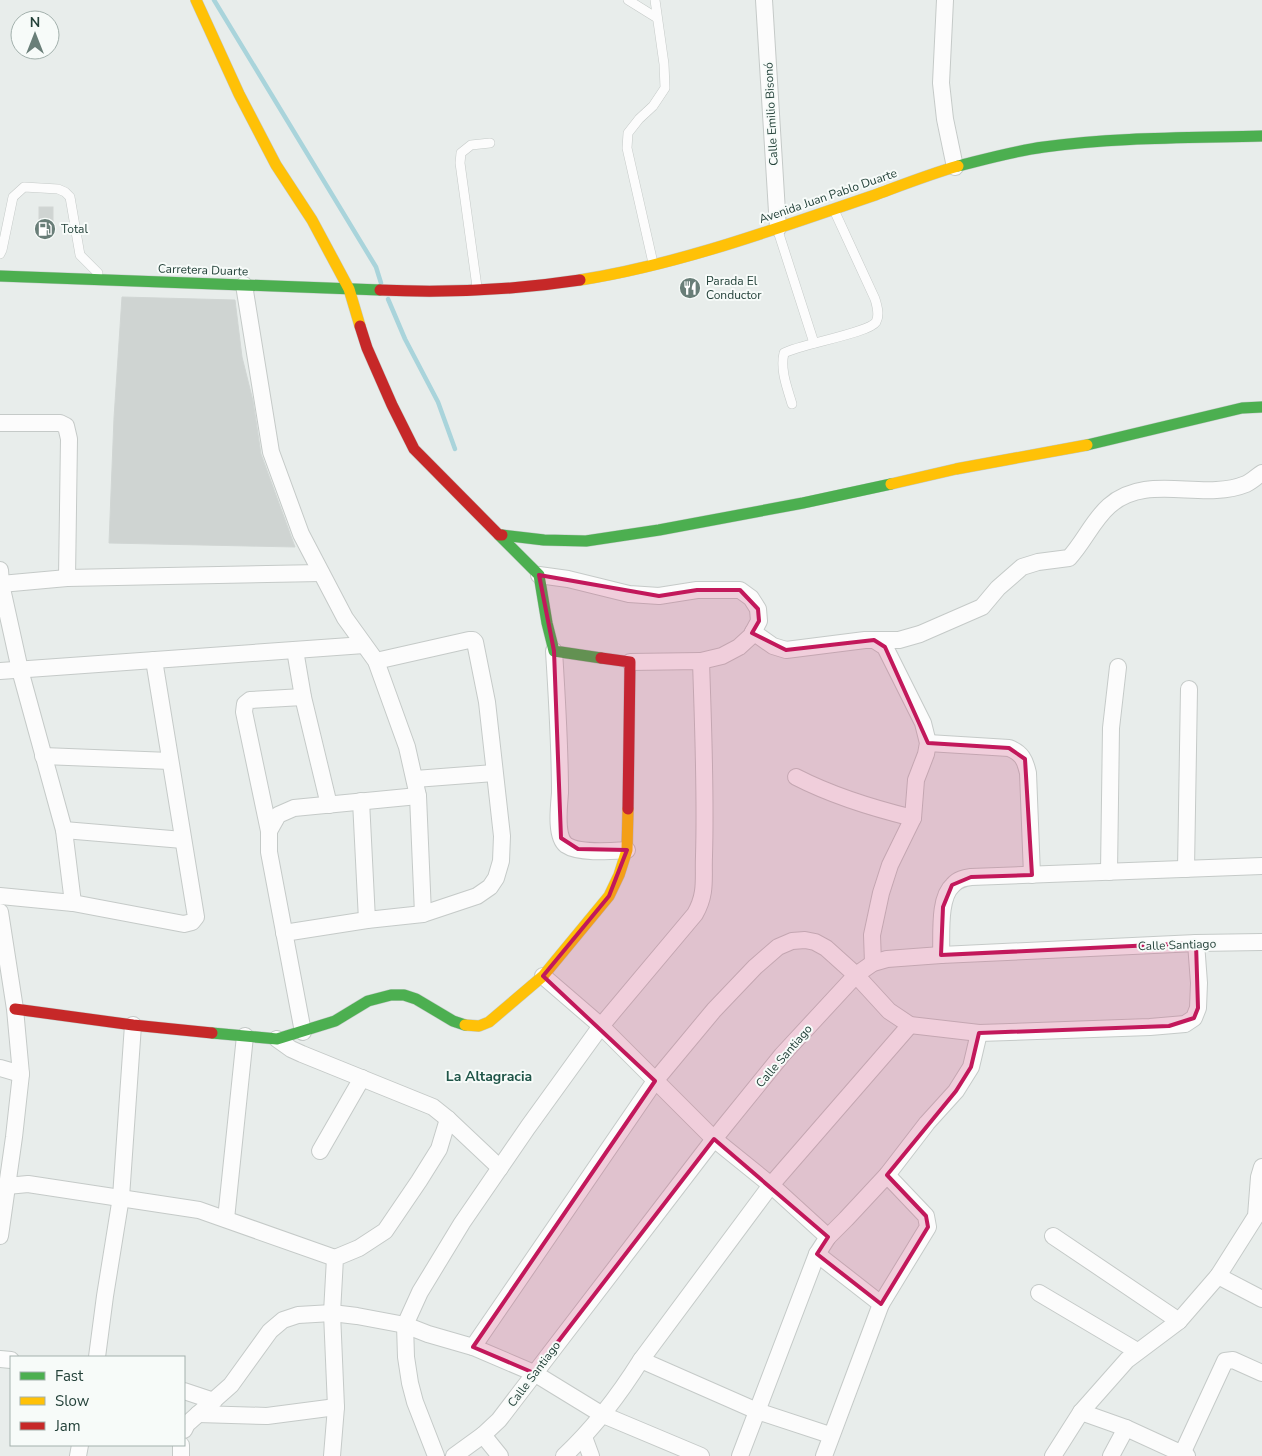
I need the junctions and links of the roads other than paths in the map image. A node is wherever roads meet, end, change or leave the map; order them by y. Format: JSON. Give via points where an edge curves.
{"nodes":[{"id":1,"x":196,"y":0,"type":"edge"},
{"id":2,"x":628,"y":0,"type":"edge"},
{"id":3,"x":655,"y":0,"type":"edge"},
{"id":4,"x":764,"y":0,"type":"edge"},
{"id":5,"x":944,"y":0,"type":"edge"},
{"id":6,"x":657,"y":18,"type":"junction"},
{"id":7,"x":1262,"y":136,"type":"edge"},
{"id":8,"x":490,"y":142,"type":"dead end"},
{"id":9,"x":955,"y":167,"type":"junction"},
{"id":10,"x":834,"y":208,"type":"junction"},
{"id":11,"x":778,"y":228,"type":"junction"},
{"id":12,"x":0,"y":254,"type":"edge"},
{"id":13,"x":653,"y":266,"type":"junction"},
{"id":14,"x":0,"y":276,"type":"edge"},
{"id":15,"x":113,"y":280,"type":"junction"},
{"id":16,"x":244,"y":285,"type":"junction"},
{"id":17,"x":349,"y":289,"type":"junction"},
{"id":18,"x":478,"y":290,"type":"junction"},
{"id":19,"x":405,"y":291,"type":"joint"},
{"id":20,"x":814,"y":342,"type":"junction"},
{"id":21,"x":792,"y":404,"type":"dead end"},
{"id":22,"x":1262,"y":407,"type":"edge"},
{"id":23,"x":0,"y":423,"type":"edge"},
{"id":24,"x":1262,"y":472,"type":"edge"},
{"id":25,"x":500,"y":535,"type":"junction"},
{"id":26,"x":321,"y":573,"type":"junction"},
{"id":27,"x":539,"y":575,"type":"junction"},
{"id":28,"x":1,"y":577,"type":"edge"},
{"id":29,"x":67,"y":578,"type":"junction"},
{"id":30,"x":753,"y":632,"type":"junction"},
{"id":31,"x":874,"y":640,"type":"junction"},
{"id":32,"x":364,"y":645,"type":"junction"},
{"id":33,"x":295,"y":650,"type":"junction"},
{"id":34,"x":554,"y":651,"type":"junction"},
{"id":35,"x":154,"y":660,"type":"junction"},
{"id":36,"x":376,"y":661,"type":"junction"},
{"id":37,"x":702,"y":661,"type":"junction"},
{"id":38,"x":630,"y":662,"type":"junction"},
{"id":39,"x":1118,"y":667,"type":"dead end"},
{"id":40,"x":20,"y":670,"type":"junction"},
{"id":41,"x":0,"y":671,"type":"edge"},
{"id":42,"x":1188,"y":689,"type":"dead end"},
{"id":43,"x":303,"y":697,"type":"junction"},
{"id":44,"x":928,"y":743,"type":"junction"},
{"id":45,"x":44,"y":756,"type":"junction"},
{"id":46,"x":170,"y":760,"type":"junction"},
{"id":47,"x":494,"y":773,"type":"junction"},
{"id":48,"x":796,"y":777,"type":"dead end"},
{"id":49,"x":415,"y":779,"type":"junction"},
{"id":50,"x":418,"y":796,"type":"junction"},
{"id":51,"x":362,"y":801,"type":"junction"},
{"id":52,"x":330,"y":805,"type":"junction"},
{"id":53,"x":912,"y":818,"type":"junction"},
{"id":54,"x":64,"y":830,"type":"junction"},
{"id":55,"x":268,"y":831,"type":"junction"},
{"id":56,"x":183,"y":840,"type":"junction"},
{"id":57,"x":627,"y":850,"type":"junction"},
{"id":58,"x":1262,"y":866,"type":"edge"},
{"id":59,"x":1186,"y":869,"type":"junction"},
{"id":60,"x":1109,"y":872,"type":"junction"},
{"id":61,"x":1032,"y":875,"type":"junction"},
{"id":62,"x":0,"y":896,"type":"edge"},
{"id":63,"x":73,"y":903,"type":"junction"},
{"id":64,"x":0,"y":912,"type":"edge"},
{"id":65,"x":423,"y":914,"type":"junction"},
{"id":66,"x":367,"y":920,"type":"junction"},
{"id":67,"x":284,"y":934,"type":"junction"},
{"id":68,"x":1262,"y":942,"type":"edge"},
{"id":69,"x":1196,"y":943,"type":"junction"},
{"id":70,"x":942,"y":955,"type":"junction"},
{"id":71,"x":873,"y":962,"type":"junction"},
{"id":72,"x":856,"y":975,"type":"junction"},
{"id":73,"x":543,"y":976,"type":"junction"},
{"id":74,"x":14,"y":1009,"type":"junction"},
{"id":75,"x":133,"y":1025,"type":"junction"},
{"id":76,"x":910,"y":1025,"type":"junction"},
{"id":77,"x":601,"y":1026,"type":"junction"},
{"id":78,"x":303,"y":1032,"type":"junction"},
{"id":79,"x":979,"y":1034,"type":"junction"},
{"id":80,"x":244,"y":1036,"type":"junction"},
{"id":81,"x":277,"y":1039,"type":"junction"},
{"id":82,"x":0,"y":1068,"type":"edge"},
{"id":83,"x":21,"y":1074,"type":"junction"},
{"id":84,"x":362,"y":1078,"type":"junction"},
{"id":85,"x":655,"y":1080,"type":"junction"},
{"id":86,"x":448,"y":1119,"type":"junction"},
{"id":87,"x":714,"y":1139,"type":"junction"},
{"id":88,"x":320,"y":1151,"type":"dead end"},
{"id":89,"x":1262,"y":1167,"type":"edge"},
{"id":90,"x":500,"y":1168,"type":"junction"},
{"id":91,"x":887,"y":1175,"type":"junction"},
{"id":92,"x":771,"y":1185,"type":"junction"},
{"id":93,"x":7,"y":1186,"type":"junction"},
{"id":94,"x":121,"y":1197,"type":"junction"},
{"id":95,"x":1259,"y":1216,"type":"edge"},
{"id":96,"x":226,"y":1219,"type":"junction"},
{"id":97,"x":0,"y":1236,"type":"edge"},
{"id":98,"x":1053,"y":1236,"type":"dead end"},
{"id":99,"x":828,"y":1237,"type":"junction"},
{"id":100,"x":818,"y":1254,"type":"junction"},
{"id":101,"x":335,"y":1258,"type":"junction"},
{"id":102,"x":1218,"y":1276,"type":"junction"},
{"id":103,"x":1039,"y":1293,"type":"dead end"},
{"id":104,"x":1262,"y":1300,"type":"edge"},
{"id":105,"x":882,"y":1304,"type":"junction"},
{"id":106,"x":332,"y":1313,"type":"junction"},
{"id":107,"x":1179,"y":1321,"type":"junction"},
{"id":108,"x":405,"y":1325,"type":"junction"},
{"id":109,"x":473,"y":1347,"type":"junction"},
{"id":110,"x":1137,"y":1351,"type":"junction"},
{"id":111,"x":97,"y":1356,"type":"edge"},
{"id":112,"x":641,"y":1360,"type":"junction"},
{"id":113,"x":534,"y":1373,"type":"junction"},
{"id":114,"x":1262,"y":1373,"type":"edge"},
{"id":115,"x":185,"y":1392,"type":"edge"},
{"id":116,"x":214,"y":1401,"type":"junction"},
{"id":117,"x":336,"y":1407,"type":"junction"},
{"id":118,"x":756,"y":1411,"type":"junction"},
{"id":119,"x":1081,"y":1412,"type":"junction"},
{"id":120,"x":198,"y":1414,"type":"junction"},
{"id":121,"x":601,"y":1414,"type":"junction"},
{"id":122,"x":185,"y":1428,"type":"edge"},
{"id":123,"x":1126,"y":1428,"type":"junction"},
{"id":124,"x":483,"y":1435,"type":"junction"},
{"id":125,"x":830,"y":1435,"type":"junction"},
{"id":126,"x":584,"y":1437,"type":"junction"},
{"id":127,"x":1183,"y":1455,"type":"edge"},
{"id":128,"x":332,"y":1456,"type":"edge"},
{"id":129,"x":436,"y":1456,"type":"edge"},
{"id":130,"x":454,"y":1456,"type":"edge"},
{"id":131,"x":500,"y":1456,"type":"edge"},
{"id":132,"x":564,"y":1456,"type":"edge"},
{"id":133,"x":591,"y":1456,"type":"edge"},
{"id":134,"x":700,"y":1456,"type":"edge"},
{"id":135,"x":740,"y":1456,"type":"edge"},
{"id":136,"x":824,"y":1456,"type":"edge"},
{"id":137,"x":1053,"y":1456,"type":"edge"},
{"id":138,"x":1111,"y":1456,"type":"edge"}],
"edges":[{"from":1,"to":17,"type":"street","via":[[276,165],[312,220]]},
{"from":2,"to":6,"type":"lane"},
{"from":3,"to":6,"type":"lane"},
{"from":4,"to":11,"type":"street","name":"Calle Emilio Bisonó"},
{"from":5,"to":9,"type":"street","via":[[941,83]]},
{"from":6,"to":13,"type":"lane","via":[[664,88],[653,106],[628,133],[627,148]]},
{"from":7,"to":9,"type":"street","name":"Avenida Juan Pablo Duarte","via":[[1106,140],[1033,149]]},
{"from":8,"to":18,"type":"lane","via":[[470,146],[461,153],[460,163]]},
{"from":9,"to":10,"type":"street","name":"Avenida Juan Pablo Duarte"},
{"from":10,"to":11,"type":"street","name":"Avenida Juan Pablo Duarte"},
{"from":10,"to":20,"type":"lane","via":[[878,310],[876,321],[868,328]]},
{"from":11,"to":13,"type":"street","name":"Avenida Juan Pablo Duarte"},
{"from":11,"to":20,"type":"lane"},
{"from":12,"to":15,"type":"lane","via":[[13,198],[18,192],[24,187],[58,189],[70,197],[80,255],[98,273]]},
{"from":13,"to":18,"type":"street","name":"Avenida Juan Pablo Duarte","via":[[545,285]]},
{"from":14,"to":15,"type":"street","name":"Carretera Duarte"},
{"from":15,"to":16,"type":"street","name":"Carretera Duarte"},
{"from":16,"to":17,"type":"street","name":"Carretera Duarte"},
{"from":16,"to":26,"type":"street","via":[[271,452],[300,534]]},
{"from":17,"to":19,"type":"street","name":"Carretera Duarte"},
{"from":17,"to":25,"type":"street","via":[[367,348],[414,449]]},
{"from":18,"to":19,"type":"street","name":"Avenida Juan Pablo Duarte"},
{"from":20,"to":21,"type":"lane","via":[[784,353],[782,370]]},
{"from":22,"to":25,"type":"street","via":[[1242,408],[1067,450],[956,469],[804,503],[659,530],[586,541]]},
{"from":23,"to":29,"type":"street","via":[[60,423],[66,426],[69,439]]},
{"from":24,"to":31,"type":"street","via":[[1248,483],[1228,489],[1162,488],[1133,492],[1109,506],[1069,558],[1022,567],[982,607],[920,634],[899,640]]},
{"from":25,"to":27,"type":"street"},
{"from":26,"to":29,"type":"street"},
{"from":26,"to":32,"type":"street"},
{"from":27,"to":30,"type":"street","via":[[629,594],[659,596],[697,590],[740,590],[758,609],[759,621]]},
{"from":27,"to":34,"type":"street"},
{"from":28,"to":29,"type":"street"},
{"from":28,"to":40,"type":"street"},
{"from":30,"to":31,"type":"street","via":[[773,646],[786,650]]},
{"from":30,"to":37,"type":"street","via":[[739,647]]},
{"from":31,"to":44,"type":"street","via":[[885,647],[923,723]]},
{"from":32,"to":33,"type":"street"},
{"from":32,"to":36,"type":"street"},
{"from":33,"to":35,"type":"street"},
{"from":33,"to":43,"type":"street"},
{"from":34,"to":38,"type":"street"},
{"from":34,"to":57,"type":"street","via":[[561,838],[566,845],[578,849]]},
{"from":35,"to":40,"type":"street"},
{"from":35,"to":46,"type":"street"},
{"from":36,"to":47,"type":"street","via":[[473,640],[487,702]]},
{"from":36,"to":49,"type":"street","via":[[408,746]]},
{"from":37,"to":38,"type":"street"},
{"from":37,"to":77,"type":"street","via":[[703,897],[695,914]]},
{"from":38,"to":57,"type":"street"},
{"from":39,"to":60,"type":"street","via":[[1111,728]]},
{"from":40,"to":41,"type":"street"},
{"from":40,"to":45,"type":"street"},
{"from":42,"to":59,"type":"street"},
{"from":43,"to":52,"type":"street"},
{"from":43,"to":55,"type":"street","via":[[250,700],[245,704]]},
{"from":44,"to":53,"type":"street","via":[[916,780]]},
{"from":44,"to":61,"type":"street","via":[[1009,748],[1018,751],[1025,759]]},
{"from":45,"to":46,"type":"street"},
{"from":45,"to":54,"type":"street"},
{"from":46,"to":56,"type":"street"},
{"from":47,"to":49,"type":"street"},
{"from":47,"to":65,"type":"street","via":[[502,836],[496,878],[477,896]]},
{"from":48,"to":53,"type":"street","via":[[869,807]]},
{"from":49,"to":50,"type":"street"},
{"from":50,"to":51,"type":"street"},
{"from":50,"to":65,"type":"street"},
{"from":51,"to":52,"type":"street"},
{"from":51,"to":66,"type":"street"},
{"from":52,"to":55,"type":"street","via":[[294,808],[278,816]]},
{"from":53,"to":71,"type":"street","via":[[880,893],[872,935]]},
{"from":54,"to":56,"type":"street"},
{"from":54,"to":63,"type":"street"},
{"from":55,"to":67,"type":"street"},
{"from":56,"to":63,"type":"street","via":[[196,917],[192,922],[184,924]]},
{"from":57,"to":73,"type":"street","via":[[608,896]]},
{"from":58,"to":59,"type":"street"},
{"from":59,"to":60,"type":"street"},
{"from":60,"to":61,"type":"street"},
{"from":61,"to":70,"type":"street","via":[[971,877],[952,885],[943,907]]},
{"from":62,"to":63,"type":"street"},
{"from":64,"to":74,"type":"street"},
{"from":65,"to":66,"type":"street"},
{"from":66,"to":67,"type":"street"},
{"from":67,"to":78,"type":"street"},
{"from":68,"to":69,"type":"street","name":"Calle Santiago"},
{"from":69,"to":70,"type":"street","name":"Calle Santiago"},
{"from":69,"to":79,"type":"street","via":[[1200,984],[1198,1008],[1194,1018],[1184,1024]]},
{"from":70,"to":71,"type":"street","name":"Calle Santiago"},
{"from":71,"to":72,"type":"street","name":"Calle Santiago"},
{"from":72,"to":76,"type":"street","via":[[889,1011]]},
{"from":72,"to":85,"type":"street","via":[[815,942],[792,941],[778,947],[714,1010]]},
{"from":72,"to":87,"type":"street","name":"Calle Santiago","via":[[782,1055]]},
{"from":73,"to":77,"type":"street"},
{"from":73,"to":78,"type":"street","via":[[489,1022],[479,1026],[454,1021],[416,999],[391,995],[368,1001],[335,1021]]},
{"from":74,"to":75,"type":"street"},
{"from":74,"to":83,"type":"street"},
{"from":75,"to":80,"type":"street"},
{"from":75,"to":94,"type":"street"},
{"from":76,"to":79,"type":"street"},
{"from":76,"to":92,"type":"street"},
{"from":77,"to":85,"type":"street"},
{"from":77,"to":90,"type":"street"},
{"from":78,"to":81,"type":"street"},
{"from":79,"to":91,"type":"street","via":[[971,1068],[956,1091]]},
{"from":80,"to":81,"type":"street"},
{"from":80,"to":96,"type":"street"},
{"from":81,"to":84,"type":"street","via":[[290,1049]]},
{"from":82,"to":83,"type":"street"},
{"from":83,"to":93,"type":"street"},
{"from":84,"to":86,"type":"street","via":[[433,1107]]},
{"from":84,"to":88,"type":"street"},
{"from":85,"to":87,"type":"street"},
{"from":85,"to":109,"type":"street"},
{"from":86,"to":90,"type":"street"},
{"from":86,"to":101,"type":"street","via":[[439,1149],[385,1230],[359,1248]]},
{"from":87,"to":92,"type":"street"},
{"from":87,"to":113,"type":"street","name":"Calle Santiago"},
{"from":89,"to":95,"type":"street"},
{"from":90,"to":108,"type":"street","via":[[420,1292]]},
{"from":91,"to":99,"type":"street"},
{"from":91,"to":105,"type":"street","via":[[926,1216],[928,1227]]},
{"from":92,"to":99,"type":"street"},
{"from":92,"to":112,"type":"street"},
{"from":93,"to":94,"type":"street","via":[[28,1184]]},
{"from":93,"to":97,"type":"street"},
{"from":94,"to":96,"type":"street","via":[[200,1210]]},
{"from":94,"to":111,"type":"street"},
{"from":95,"to":102,"type":"street"},
{"from":96,"to":101,"type":"street"},
{"from":98,"to":107,"type":"street"},
{"from":99,"to":100,"type":"street"},
{"from":100,"to":105,"type":"street"},
{"from":100,"to":118,"type":"street"},
{"from":101,"to":106,"type":"street"},
{"from":102,"to":104,"type":"street"},
{"from":102,"to":107,"type":"street"},
{"from":103,"to":110,"type":"street"},
{"from":105,"to":125,"type":"street"},
{"from":106,"to":108,"type":"street"},
{"from":106,"to":116,"type":"street","via":[[298,1314],[283,1320],[270,1331],[231,1385]]},
{"from":106,"to":117,"type":"street"},
{"from":107,"to":110,"type":"street"},
{"from":108,"to":109,"type":"street"},
{"from":108,"to":129,"type":"street","via":[[410,1383]]},
{"from":109,"to":113,"type":"street"},
{"from":110,"to":119,"type":"street"},
{"from":112,"to":118,"type":"street"},
{"from":112,"to":121,"type":"street"},
{"from":113,"to":121,"type":"street"},
{"from":113,"to":124,"type":"street","name":"Calle Santiago","via":[[499,1420]]},
{"from":114,"to":127,"type":"street","via":[[1233,1360],[1225,1361]]},
{"from":115,"to":116,"type":"street"},
{"from":116,"to":120,"type":"street"},
{"from":117,"to":120,"type":"street","via":[[267,1416]]},
{"from":117,"to":128,"type":"street"},
{"from":118,"to":125,"type":"street"},
{"from":118,"to":135,"type":"street"},
{"from":119,"to":123,"type":"street"},
{"from":119,"to":137,"type":"street"},
{"from":120,"to":122,"type":"street"},
{"from":121,"to":126,"type":"street"},
{"from":121,"to":134,"type":"street"},
{"from":123,"to":127,"type":"street"},
{"from":123,"to":138,"type":"street"},
{"from":124,"to":130,"type":"street","name":"Calle Santiago"},
{"from":124,"to":131,"type":"street"},
{"from":125,"to":136,"type":"street"},
{"from":126,"to":132,"type":"street"},
{"from":126,"to":133,"type":"street"}]}
